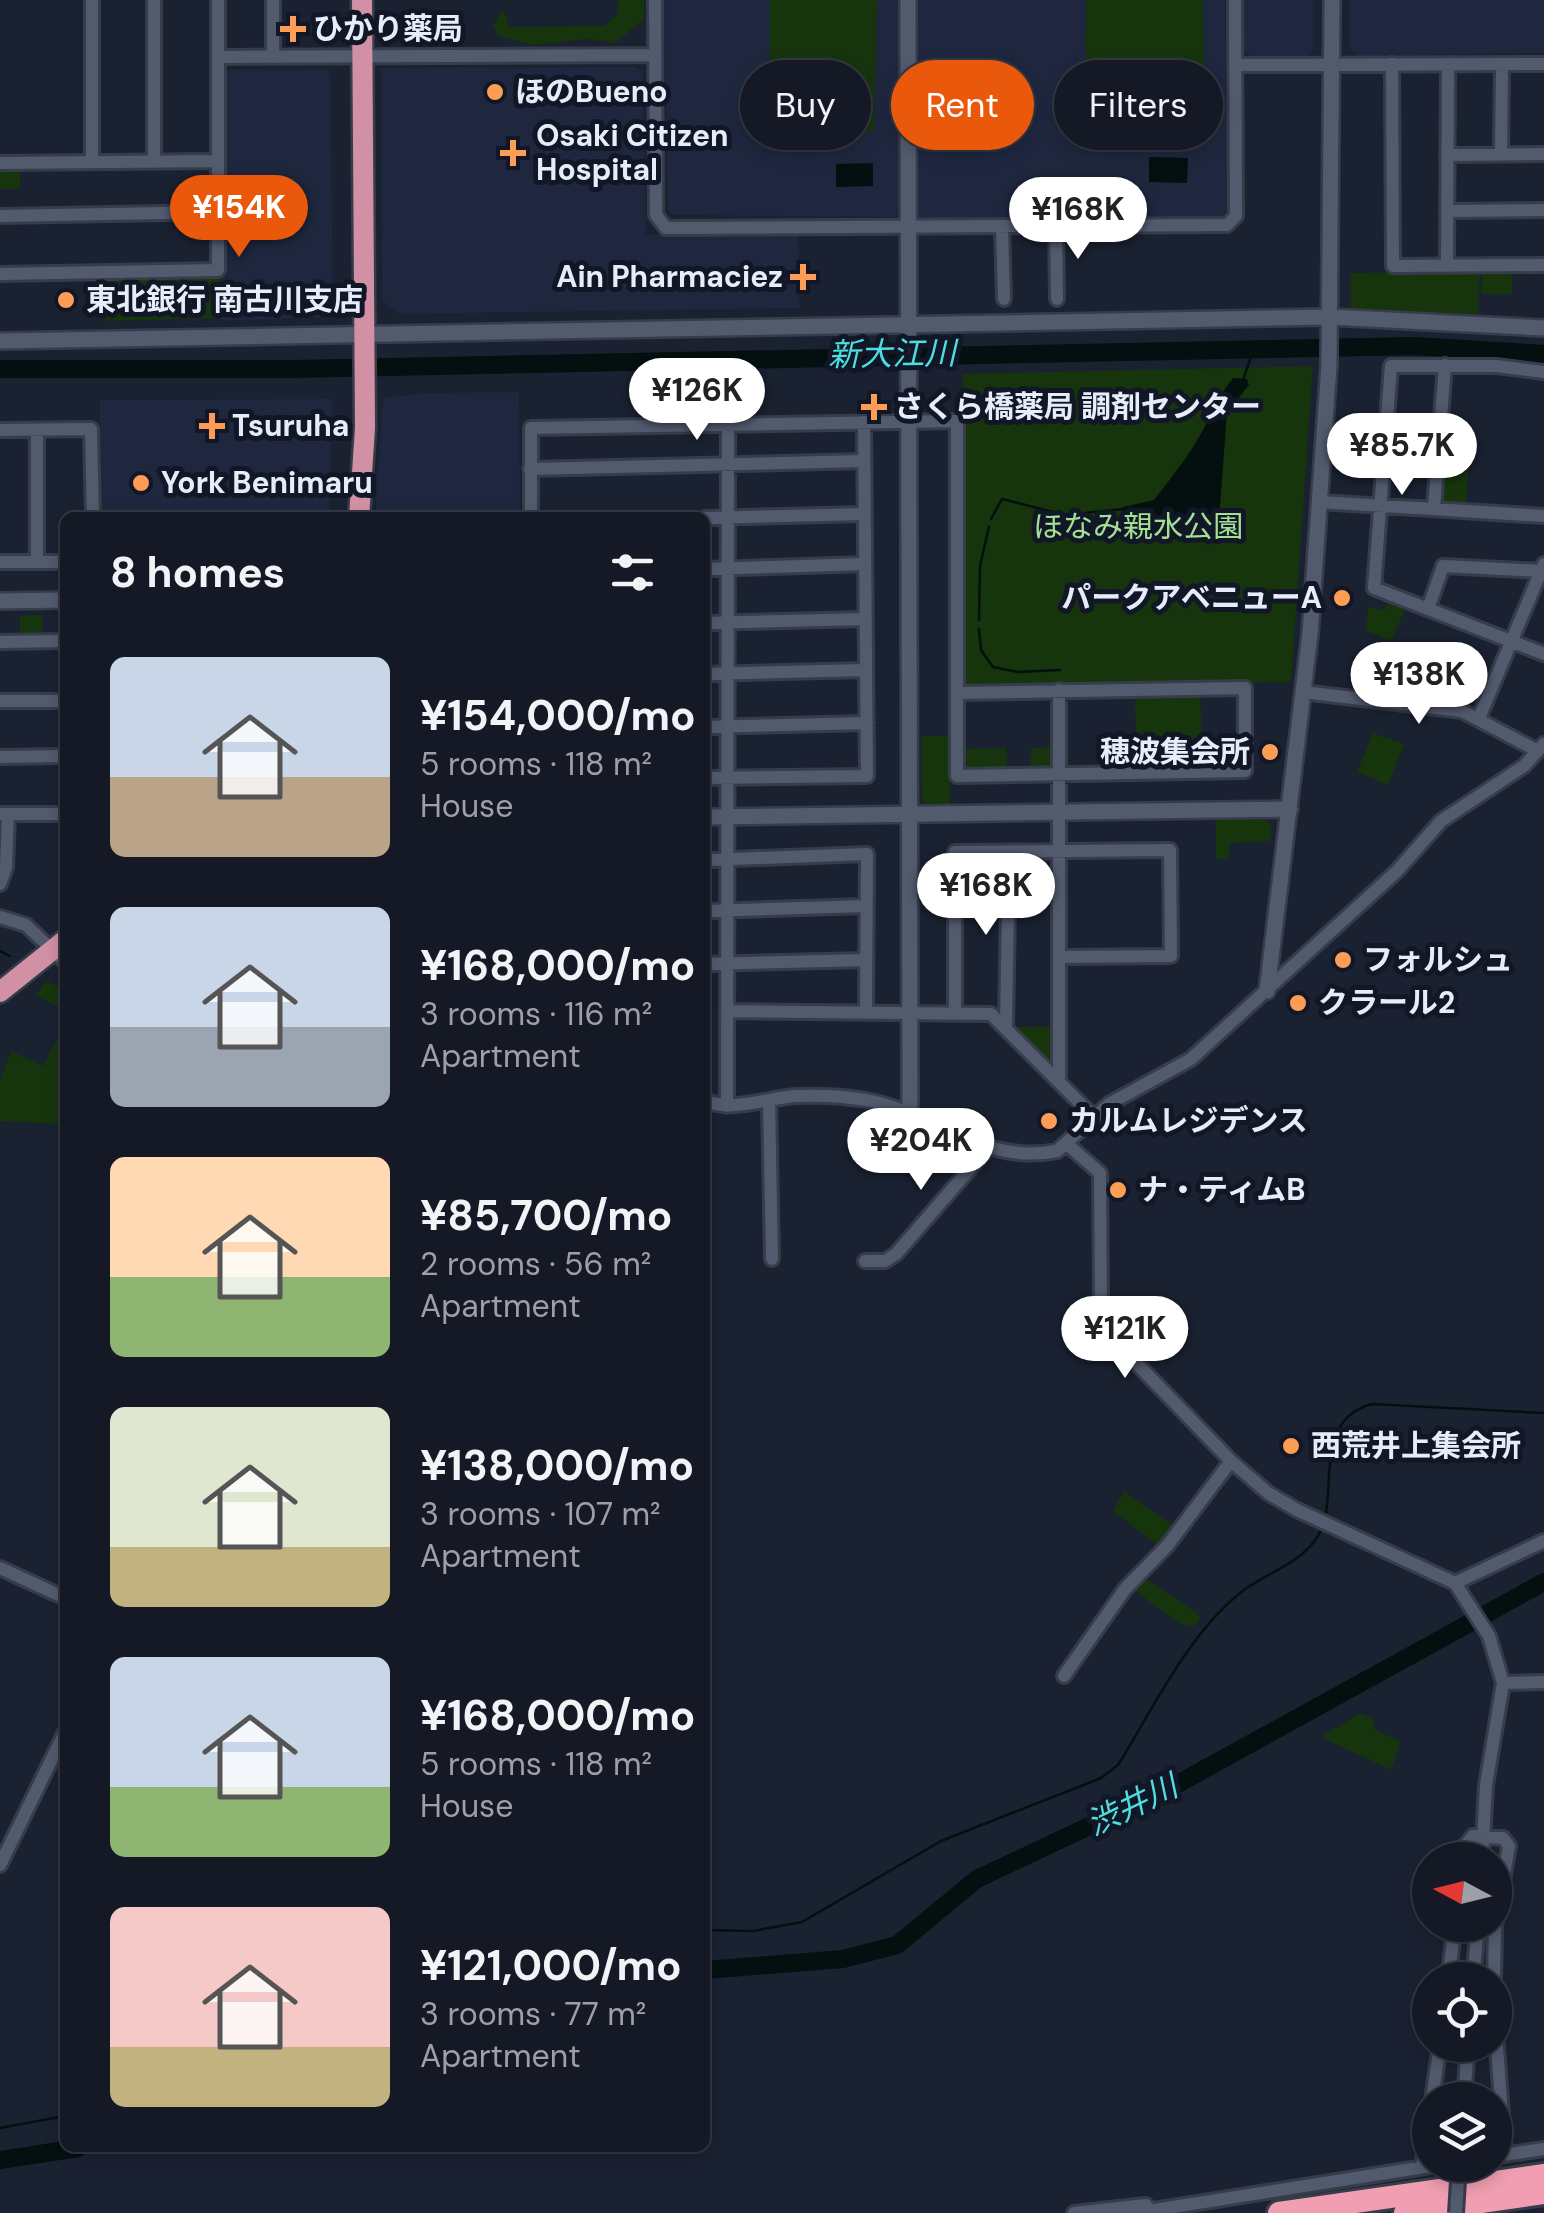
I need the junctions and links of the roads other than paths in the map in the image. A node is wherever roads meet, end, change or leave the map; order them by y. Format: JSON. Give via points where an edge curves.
{"nodes":[{"id":1,"x":92,"y":0,"type":"edge"},
{"id":2,"x":154,"y":0,"type":"edge"},
{"id":3,"x":218,"y":0,"type":"edge"},
{"id":4,"x":272,"y":0,"type":"edge"},
{"id":5,"x":349,"y":0,"type":"edge"},
{"id":6,"x":362,"y":0,"type":"edge"},
{"id":7,"x":655,"y":0,"type":"edge"},
{"id":8,"x":908,"y":0,"type":"edge"},
{"id":9,"x":1235,"y":0,"type":"edge"},
{"id":10,"x":1332,"y":0,"type":"edge"},
{"id":11,"x":655,"y":55,"type":"junction"},
{"id":12,"x":272,"y":56,"type":"junction"},
{"id":13,"x":356,"y":56,"type":"junction"},
{"id":14,"x":218,"y":57,"type":"junction"},
{"id":15,"x":1392,"y":64,"type":"junction"},
{"id":16,"x":1448,"y":64,"type":"junction"},
{"id":17,"x":1502,"y":64,"type":"junction"},
{"id":18,"x":1544,"y":64,"type":"edge"},
{"id":19,"x":1236,"y":65,"type":"junction"},
{"id":20,"x":1332,"y":65,"type":"junction"},
{"id":21,"x":1501,"y":154,"type":"junction"},
{"id":22,"x":1544,"y":154,"type":"edge"},
{"id":23,"x":1448,"y":155,"type":"junction"},
{"id":24,"x":154,"y":161,"type":"junction"},
{"id":25,"x":218,"y":161,"type":"junction"},
{"id":26,"x":0,"y":162,"type":"edge"},
{"id":27,"x":92,"y":162,"type":"junction"},
{"id":28,"x":1447,"y":210,"type":"junction"},
{"id":29,"x":1544,"y":210,"type":"edge"},
{"id":30,"x":218,"y":212,"type":"junction"},
{"id":31,"x":0,"y":216,"type":"edge"},
{"id":32,"x":1002,"y":226,"type":"junction"},
{"id":33,"x":1056,"y":226,"type":"junction"},
{"id":34,"x":909,"y":227,"type":"junction"},
{"id":35,"x":1544,"y":265,"type":"edge"},
{"id":36,"x":1447,"y":266,"type":"junction"},
{"id":37,"x":0,"y":274,"type":"edge"},
{"id":38,"x":1004,"y":299,"type":"dead end"},
{"id":39,"x":1057,"y":299,"type":"dead end"},
{"id":40,"x":1330,"y":317,"type":"junction"},
{"id":41,"x":909,"y":324,"type":"junction"},
{"id":42,"x":1544,"y":328,"type":"edge"},
{"id":43,"x":0,"y":340,"type":"edge"},
{"id":44,"x":358,"y":343,"type":"junction"},
{"id":45,"x":1445,"y":365,"type":"junction"},
{"id":46,"x":1544,"y":372,"type":"edge"},
{"id":47,"x":358,"y":390,"type":"junction"},
{"id":48,"x":910,"y":421,"type":"junction"},
{"id":49,"x":864,"y":422,"type":"junction"},
{"id":50,"x":728,"y":425,"type":"junction"},
{"id":51,"x":0,"y":430,"type":"edge"},
{"id":52,"x":36,"y":430,"type":"junction"},
{"id":53,"x":864,"y":461,"type":"junction"},
{"id":54,"x":728,"y":464,"type":"junction"},
{"id":55,"x":530,"y":469,"type":"junction"},
{"id":56,"x":1320,"y":502,"type":"junction"},
{"id":57,"x":1380,"y":505,"type":"junction"},
{"id":58,"x":1434,"y":508,"type":"junction"},
{"id":59,"x":93,"y":512,"type":"edge"},
{"id":60,"x":347,"y":512,"type":"edge"},
{"id":61,"x":359,"y":512,"type":"edge"},
{"id":62,"x":531,"y":512,"type":"edge"},
{"id":63,"x":865,"y":514,"type":"junction"},
{"id":64,"x":1544,"y":516,"type":"edge"},
{"id":65,"x":728,"y":517,"type":"junction"},
{"id":66,"x":710,"y":518,"type":"edge"},
{"id":67,"x":0,"y":562,"type":"edge"},
{"id":68,"x":37,"y":562,"type":"junction"},
{"id":69,"x":60,"y":562,"type":"edge"},
{"id":70,"x":865,"y":564,"type":"junction"},
{"id":71,"x":728,"y":568,"type":"junction"},
{"id":72,"x":1543,"y":568,"type":"edge"},
{"id":73,"x":710,"y":569,"type":"edge"},
{"id":74,"x":0,"y":600,"type":"edge"},
{"id":75,"x":60,"y":600,"type":"edge"},
{"id":76,"x":1428,"y":609,"type":"junction"},
{"id":77,"x":866,"y":619,"type":"junction"},
{"id":78,"x":728,"y":622,"type":"junction"},
{"id":79,"x":710,"y":623,"type":"edge"},
{"id":80,"x":1511,"y":641,"type":"junction"},
{"id":81,"x":0,"y":642,"type":"edge"},
{"id":82,"x":60,"y":642,"type":"edge"},
{"id":83,"x":1544,"y":654,"type":"edge"},
{"id":84,"x":866,"y":670,"type":"junction"},
{"id":85,"x":710,"y":674,"type":"edge"},
{"id":86,"x":728,"y":674,"type":"junction"},
{"id":87,"x":1059,"y":690,"type":"junction"},
{"id":88,"x":1304,"y":692,"type":"junction"},
{"id":89,"x":957,"y":693,"type":"junction"},
{"id":90,"x":0,"y":701,"type":"edge"},
{"id":91,"x":60,"y":701,"type":"edge"},
{"id":92,"x":1479,"y":718,"type":"junction"},
{"id":93,"x":866,"y":723,"type":"junction"},
{"id":94,"x":710,"y":727,"type":"edge"},
{"id":95,"x":728,"y":727,"type":"junction"},
{"id":96,"x":1541,"y":747,"type":"edge"},
{"id":97,"x":60,"y":756,"type":"edge"},
{"id":98,"x":0,"y":758,"type":"edge"},
{"id":99,"x":1060,"y":775,"type":"junction"},
{"id":100,"x":710,"y":778,"type":"edge"},
{"id":101,"x":728,"y":778,"type":"junction"},
{"id":102,"x":1290,"y":809,"type":"junction"},
{"id":103,"x":1061,"y":810,"type":"junction"},
{"id":104,"x":912,"y":813,"type":"junction"},
{"id":105,"x":4,"y":814,"type":"edge"},
{"id":106,"x":60,"y":814,"type":"edge"},
{"id":107,"x":728,"y":817,"type":"junction"},
{"id":108,"x":710,"y":818,"type":"edge"},
{"id":109,"x":1061,"y":851,"type":"junction"},
{"id":110,"x":1009,"y":852,"type":"junction"},
{"id":111,"x":710,"y":860,"type":"edge"},
{"id":112,"x":728,"y":860,"type":"junction"},
{"id":113,"x":0,"y":884,"type":"edge"},
{"id":114,"x":866,"y":906,"type":"junction"},
{"id":115,"x":727,"y":910,"type":"junction"},
{"id":116,"x":710,"y":911,"type":"edge"},
{"id":117,"x":0,"y":917,"type":"edge"},
{"id":118,"x":60,"y":951,"type":"edge"},
{"id":119,"x":1060,"y":957,"type":"junction"},
{"id":120,"x":866,"y":960,"type":"junction"},
{"id":121,"x":710,"y":964,"type":"edge"},
{"id":122,"x":728,"y":964,"type":"junction"},
{"id":123,"x":1268,"y":991,"type":"junction"},
{"id":124,"x":0,"y":992,"type":"edge"},
{"id":125,"x":727,"y":1011,"type":"junction"},
{"id":126,"x":955,"y":1011,"type":"junction"},
{"id":127,"x":866,"y":1012,"type":"junction"},
{"id":128,"x":911,"y":1012,"type":"junction"},
{"id":129,"x":1006,"y":1025,"type":"junction"},
{"id":130,"x":1059,"y":1078,"type":"junction"},
{"id":131,"x":769,"y":1100,"type":"junction"},
{"id":132,"x":710,"y":1101,"type":"edge"},
{"id":133,"x":726,"y":1106,"type":"junction"},
{"id":134,"x":910,"y":1114,"type":"junction"},
{"id":135,"x":1092,"y":1116,"type":"junction"},
{"id":136,"x":1068,"y":1144,"type":"junction"},
{"id":137,"x":987,"y":1149,"type":"junction"},
{"id":138,"x":772,"y":1259,"type":"dead end"},
{"id":139,"x":865,"y":1261,"type":"dead end"},
{"id":140,"x":1231,"y":1461,"type":"junction"},
{"id":141,"x":1544,"y":1541,"type":"edge"},
{"id":142,"x":0,"y":1568,"type":"edge"},
{"id":143,"x":1457,"y":1585,"type":"junction"},
{"id":144,"x":60,"y":1596,"type":"edge"},
{"id":145,"x":1064,"y":1676,"type":"dead end"},
{"id":146,"x":1544,"y":1682,"type":"edge"},
{"id":147,"x":1503,"y":1683,"type":"junction"},
{"id":148,"x":60,"y":1742,"type":"edge"},
{"id":149,"x":1484,"y":1836,"type":"junction"},
{"id":150,"x":1468,"y":1842,"type":"edge"},
{"id":151,"x":1484,"y":1842,"type":"edge"},
{"id":152,"x":0,"y":1865,"type":"edge"},
{"id":153,"x":1494,"y":1962,"type":"edge"},
{"id":154,"x":1544,"y":2149,"type":"edge"},
{"id":155,"x":1512,"y":2153,"type":"edge"},
{"id":156,"x":1412,"y":2169,"type":"edge"},
{"id":157,"x":1544,"y":2175,"type":"edge"},
{"id":158,"x":1459,"y":2182,"type":"edge"},
{"id":159,"x":1544,"y":2193,"type":"edge"},
{"id":160,"x":1176,"y":2204,"type":"junction"},
{"id":161,"x":1074,"y":2213,"type":"edge"},
{"id":162,"x":1135,"y":2213,"type":"edge"},
{"id":163,"x":1278,"y":2213,"type":"edge"},
{"id":164,"x":1405,"y":2213,"type":"edge"},
{"id":165,"x":1456,"y":2213,"type":"edge"}],
"edges":[{"from":1,"to":27,"type":"street"},
{"from":2,"to":24,"type":"street"},
{"from":3,"to":14,"type":"street"},
{"from":4,"to":12,"type":"street"},
{"from":5,"to":13,"type":"highway"},
{"from":6,"to":13,"type":"highway"},
{"from":7,"to":11,"type":"street"},
{"from":8,"to":34,"type":"street"},
{"from":9,"to":19,"type":"street"},
{"from":10,"to":20,"type":"street"},
{"from":11,"to":13,"type":"street"},
{"from":11,"to":34,"type":"street","via":[[656,215],[666,228]]},
{"from":12,"to":13,"type":"street"},
{"from":12,"to":14,"type":"street"},
{"from":13,"to":44,"type":"highway"},
{"from":14,"to":25,"type":"street"},
{"from":15,"to":16,"type":"street"},
{"from":15,"to":20,"type":"street"},
{"from":15,"to":36,"type":"street","via":[[1393,266]]},
{"from":16,"to":17,"type":"street"},
{"from":16,"to":23,"type":"street"},
{"from":17,"to":18,"type":"street"},
{"from":17,"to":21,"type":"street"},
{"from":19,"to":20,"type":"street"},
{"from":19,"to":33,"type":"street","via":[[1232,222]]},
{"from":20,"to":40,"type":"street"},
{"from":21,"to":22,"type":"street"},
{"from":21,"to":23,"type":"street"},
{"from":23,"to":28,"type":"street"},
{"from":24,"to":25,"type":"street"},
{"from":24,"to":27,"type":"street"},
{"from":25,"to":30,"type":"street"},
{"from":26,"to":27,"type":"street"},
{"from":28,"to":29,"type":"street"},
{"from":28,"to":36,"type":"street"},
{"from":30,"to":31,"type":"street"},
{"from":30,"to":37,"type":"street","via":[[218,270]]},
{"from":32,"to":33,"type":"street"},
{"from":32,"to":34,"type":"street"},
{"from":32,"to":38,"type":"street"},
{"from":33,"to":39,"type":"street"},
{"from":34,"to":41,"type":"street"},
{"from":35,"to":36,"type":"street"},
{"from":40,"to":41,"type":"street"},
{"from":40,"to":42,"type":"street"},
{"from":40,"to":56,"type":"street"},
{"from":41,"to":44,"type":"street"},
{"from":41,"to":48,"type":"street"},
{"from":43,"to":44,"type":"street"},
{"from":44,"to":47,"type":"highway"},
{"from":45,"to":46,"type":"street"},
{"from":45,"to":57,"type":"street","via":[[1391,366]]},
{"from":45,"to":58,"type":"street"},
{"from":47,"to":60,"type":"highway"},
{"from":47,"to":61,"type":"highway"},
{"from":48,"to":49,"type":"street"},
{"from":48,"to":89,"type":"street","via":[[957,421]]},
{"from":48,"to":104,"type":"street"},
{"from":49,"to":50,"type":"street"},
{"from":49,"to":53,"type":"street"},
{"from":50,"to":54,"type":"street"},
{"from":50,"to":55,"type":"street","via":[[530,428]]},
{"from":51,"to":52,"type":"street"},
{"from":52,"to":59,"type":"street","via":[[91,429]]},
{"from":52,"to":68,"type":"street"},
{"from":53,"to":54,"type":"street"},
{"from":53,"to":63,"type":"street"},
{"from":54,"to":55,"type":"street"},
{"from":54,"to":65,"type":"street"},
{"from":55,"to":62,"type":"street"},
{"from":56,"to":57,"type":"street"},
{"from":56,"to":88,"type":"street"},
{"from":57,"to":58,"type":"street"},
{"from":57,"to":76,"type":"street","via":[[1374,588]]},
{"from":58,"to":64,"type":"street"},
{"from":63,"to":65,"type":"street"},
{"from":63,"to":70,"type":"street"},
{"from":65,"to":66,"type":"street"},
{"from":65,"to":71,"type":"street"},
{"from":67,"to":68,"type":"street"},
{"from":68,"to":69,"type":"street"},
{"from":70,"to":71,"type":"street"},
{"from":70,"to":77,"type":"street"},
{"from":71,"to":73,"type":"street"},
{"from":71,"to":78,"type":"street"},
{"from":72,"to":76,"type":"street","via":[[1443,566]]},
{"from":72,"to":80,"type":"street"},
{"from":74,"to":75,"type":"street"},
{"from":76,"to":80,"type":"street"},
{"from":77,"to":78,"type":"street"},
{"from":77,"to":84,"type":"street"},
{"from":78,"to":79,"type":"street"},
{"from":78,"to":86,"type":"street"},
{"from":80,"to":83,"type":"street"},
{"from":80,"to":92,"type":"street"},
{"from":81,"to":82,"type":"street"},
{"from":84,"to":86,"type":"street"},
{"from":84,"to":93,"type":"street"},
{"from":85,"to":86,"type":"street"},
{"from":86,"to":95,"type":"street"},
{"from":87,"to":89,"type":"street"},
{"from":87,"to":99,"type":"street"},
{"from":87,"to":99,"type":"street","via":[[1245,688],[1246,771]]},
{"from":88,"to":92,"type":"street"},
{"from":88,"to":102,"type":"street"},
{"from":89,"to":99,"type":"street","via":[[957,776]]},
{"from":90,"to":91,"type":"street"},
{"from":92,"to":96,"type":"street"},
{"from":93,"to":95,"type":"street"},
{"from":93,"to":101,"type":"street","via":[[867,776]]},
{"from":94,"to":95,"type":"street"},
{"from":95,"to":101,"type":"street"},
{"from":96,"to":123,"type":"street","via":[[1441,822]]},
{"from":97,"to":98,"type":"street"},
{"from":99,"to":103,"type":"street"},
{"from":100,"to":101,"type":"street"},
{"from":101,"to":107,"type":"street"},
{"from":102,"to":103,"type":"street"},
{"from":102,"to":123,"type":"street"},
{"from":103,"to":104,"type":"street"},
{"from":103,"to":109,"type":"street"},
{"from":104,"to":107,"type":"street"},
{"from":104,"to":128,"type":"street"},
{"from":105,"to":106,"type":"street"},
{"from":105,"to":113,"type":"street","via":[[6,867]]},
{"from":107,"to":108,"type":"street"},
{"from":107,"to":112,"type":"street"},
{"from":109,"to":110,"type":"street"},
{"from":109,"to":119,"type":"street"},
{"from":109,"to":119,"type":"street","via":[[1170,850],[1170,956]]},
{"from":110,"to":126,"type":"street","via":[[955,852]]},
{"from":110,"to":129,"type":"street"},
{"from":111,"to":112,"type":"street"},
{"from":112,"to":114,"type":"street","via":[[866,854]]},
{"from":112,"to":115,"type":"street"},
{"from":114,"to":115,"type":"street"},
{"from":114,"to":120,"type":"street"},
{"from":115,"to":116,"type":"street"},
{"from":115,"to":122,"type":"street"},
{"from":117,"to":118,"type":"street","via":[[26,924]]},
{"from":118,"to":124,"type":"highway"},
{"from":119,"to":130,"type":"street"},
{"from":120,"to":122,"type":"street"},
{"from":120,"to":127,"type":"street"},
{"from":121,"to":122,"type":"street"},
{"from":122,"to":125,"type":"street"},
{"from":123,"to":135,"type":"street","via":[[1190,1059]]},
{"from":125,"to":127,"type":"street"},
{"from":125,"to":133,"type":"street"},
{"from":126,"to":128,"type":"street"},
{"from":126,"to":129,"type":"street","via":[[991,1014]]},
{"from":127,"to":128,"type":"street"},
{"from":128,"to":134,"type":"street"},
{"from":129,"to":130,"type":"street"},
{"from":130,"to":135,"type":"street"},
{"from":131,"to":133,"type":"street"},
{"from":131,"to":134,"type":"street","via":[[838,1097]]},
{"from":131,"to":138,"type":"street"},
{"from":132,"to":133,"type":"street"},
{"from":134,"to":137,"type":"street"},
{"from":135,"to":136,"type":"street"},
{"from":136,"to":137,"type":"street","via":[[1048,1152]]},
{"from":136,"to":140,"type":"street","via":[[1100,1173],[1101,1306],[1112,1338]]},
{"from":137,"to":139,"type":"street","via":[[896,1254]]},
{"from":140,"to":143,"type":"street","via":[[1268,1492],[1324,1523]]},
{"from":140,"to":145,"type":"street","via":[[1167,1546],[1124,1589]]},
{"from":141,"to":143,"type":"street"},
{"from":142,"to":144,"type":"street"},
{"from":143,"to":147,"type":"street","via":[[1496,1653]]},
{"from":146,"to":147,"type":"street"},
{"from":147,"to":149,"type":"street"},
{"from":148,"to":152,"type":"street"},
{"from":149,"to":150,"type":"street"},
{"from":149,"to":151,"type":"street"},
{"from":149,"to":153,"type":"street","via":[[1503,1838],[1509,1846]]},
{"from":154,"to":155,"type":"street"},
{"from":156,"to":160,"type":"street"},
{"from":157,"to":163,"type":"highway"},
{"from":158,"to":165,"type":"street","bridge":true},
{"from":159,"to":164,"type":"highway"},
{"from":160,"to":161,"type":"street"},
{"from":160,"to":162,"type":"street"}]}
